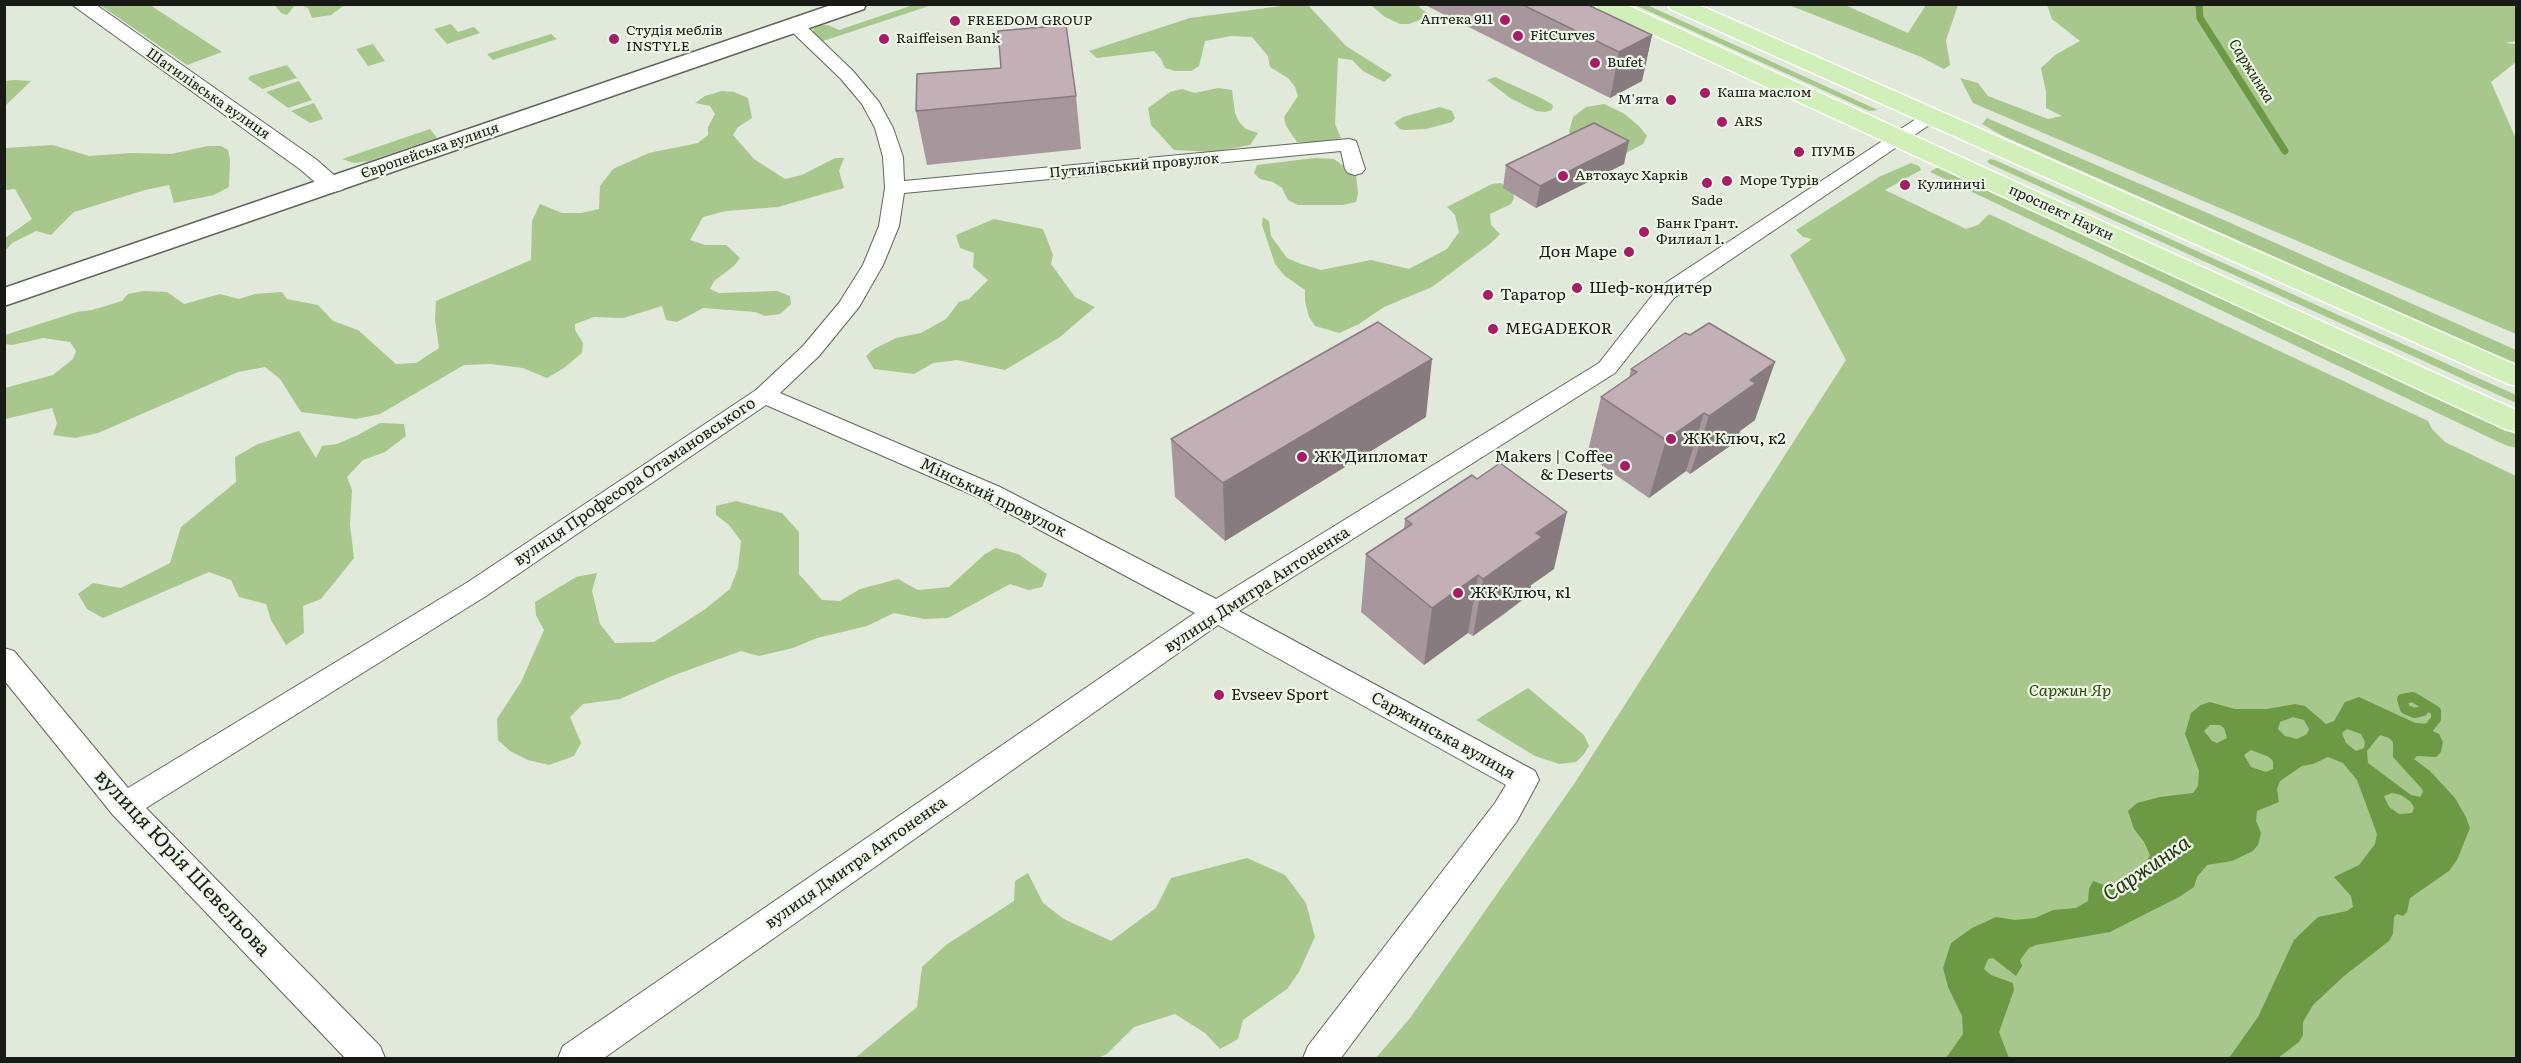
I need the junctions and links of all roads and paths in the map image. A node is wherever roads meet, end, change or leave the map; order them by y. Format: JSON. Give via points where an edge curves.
{"nodes":[{"id":1,"x":81,"y":4,"type":"edge"},
{"id":2,"x":856,"y":4,"type":"edge"},
{"id":3,"x":1606,"y":4,"type":"edge"},
{"id":4,"x":1678,"y":4,"type":"edge"},
{"id":5,"x":795,"y":25,"type":"junction"},
{"id":6,"x":1932,"y":117,"type":"junction"},
{"id":7,"x":1898,"y":139,"type":"junction"},
{"id":8,"x":1355,"y":169,"type":"dead end"},
{"id":9,"x":333,"y":184,"type":"junction"},
{"id":10,"x":895,"y":189,"type":"junction"},
{"id":11,"x":4,"y":298,"type":"edge"},
{"id":12,"x":2517,"y":376,"type":"edge"},
{"id":13,"x":764,"y":394,"type":"junction"},
{"id":14,"x":2517,"y":422,"type":"edge"},
{"id":15,"x":1217,"y":612,"type":"junction"},
{"id":16,"x":4,"y":659,"type":"edge"},
{"id":17,"x":124,"y":806,"type":"junction"},
{"id":18,"x":368,"y":1059,"type":"edge"},
{"id":19,"x":574,"y":1059,"type":"edge"},
{"id":20,"x":1320,"y":1059,"type":"edge"}],
"edges":[{"from":1,"to":9,"type":"street","name":"Шатилівська вулиця"},
{"from":2,"to":5,"type":"main road","name":"Європейська вулиця"},
{"from":3,"to":7,"type":"main road","name":"проспект Науки"},
{"from":4,"to":6,"type":"main road"},
{"from":5,"to":9,"type":"main road","name":"Європейська вулиця"},
{"from":5,"to":10,"type":"street","name":"вулиця Професора Отамановського","via":[[870,102],[893,157]]},
{"from":6,"to":7,"type":"street","name":"вулиця Дмитра Антоненка"},
{"from":6,"to":12,"type":"main road"},
{"from":7,"to":14,"type":"main road","name":"проспект Науки"},
{"from":7,"to":15,"type":"street","name":"вулиця Дмитра Антоненка","via":[[1666,293],[1607,368]]},
{"from":8,"to":10,"type":"street","name":"Путилівський провулок","via":[[1349,145]]},
{"from":9,"to":11,"type":"main road","name":"Європейська вулиця"},
{"from":10,"to":13,"type":"street","name":"вулиця Професора Отамановського","via":[[889,226],[848,307],[811,351]]},
{"from":13,"to":15,"type":"street","name":"Мінський провулок","via":[[992,493]]},
{"from":13,"to":17,"type":"street","name":"вулиця Професора Отамановського","via":[[477,589]]},
{"from":15,"to":19,"type":"street","name":"вулиця Дмитра Антоненка"},
{"from":15,"to":20,"type":"street","name":"Саржинська вулиця","via":[[1524,780],[1506,812]]},
{"from":16,"to":17,"type":"street","name":"вулиця Юрія Шевельова"},
{"from":17,"to":18,"type":"street","name":"вулиця Юрія Шевельова"}]}
